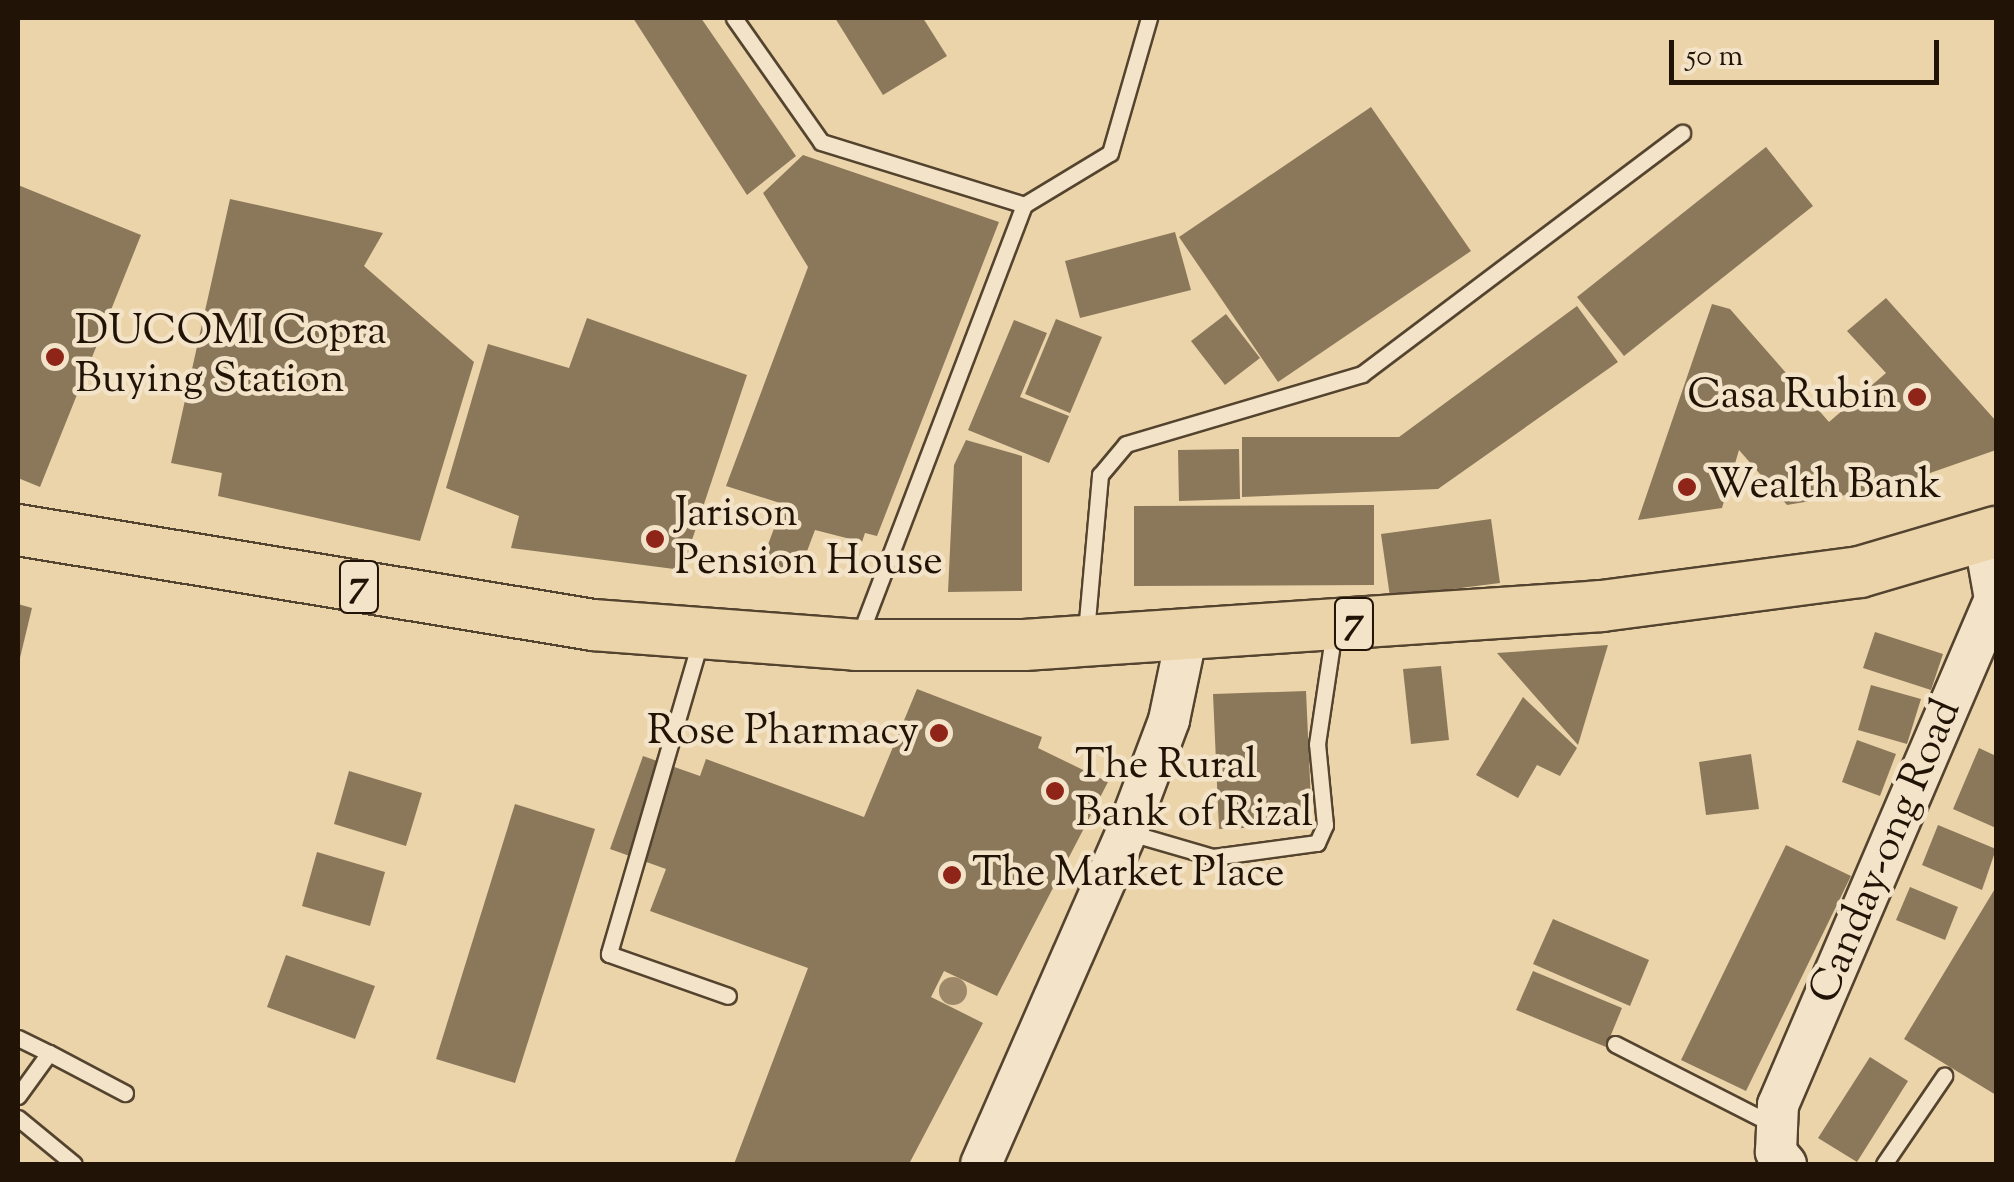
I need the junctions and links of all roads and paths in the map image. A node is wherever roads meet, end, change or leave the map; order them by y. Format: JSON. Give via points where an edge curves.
{"nodes":[{"id":1,"x":734,"y":18,"type":"edge"},
{"id":2,"x":1150,"y":18,"type":"edge"},
{"id":3,"x":1682,"y":133,"type":"dead end"},
{"id":4,"x":1024,"y":205,"type":"junction"},
{"id":5,"x":18,"y":530,"type":"edge"},
{"id":6,"x":1990,"y":534,"type":"edge"},
{"id":7,"x":1335,"y":625,"type":"junction"},
{"id":8,"x":703,"y":634,"type":"junction"},
{"id":9,"x":1186,"y":634,"type":"junction"},
{"id":10,"x":1086,"y":641,"type":"junction"},
{"id":11,"x":856,"y":645,"type":"junction"},
{"id":12,"x":1128,"y":832,"type":"junction"},
{"id":13,"x":728,"y":996,"type":"dead end"},
{"id":14,"x":18,"y":1038,"type":"edge"},
{"id":15,"x":1615,"y":1044,"type":"dead end"},
{"id":16,"x":49,"y":1053,"type":"junction"},
{"id":17,"x":1944,"y":1076,"type":"dead end"},
{"id":18,"x":125,"y":1093,"type":"dead end"},
{"id":19,"x":18,"y":1096,"type":"edge"},
{"id":20,"x":18,"y":1118,"type":"edge"},
{"id":21,"x":1782,"y":1145,"type":"edge"},
{"id":22,"x":74,"y":1164,"type":"edge"},
{"id":23,"x":981,"y":1164,"type":"edge"},
{"id":24,"x":1884,"y":1164,"type":"edge"}],
"edges":[{"from":1,"to":4,"type":"lane","via":[[821,142]]},
{"from":2,"to":4,"type":"lane","via":[[1110,153]]},
{"from":3,"to":10,"type":"lane","via":[[1362,374],[1126,444],[1100,475]]},
{"from":4,"to":11,"type":"lane"},
{"from":5,"to":8,"type":"main road","number":"7","via":[[594,625]]},
{"from":6,"to":7,"type":"main road","number":"7","via":[[1787,583]]},
{"from":6,"to":21,"type":"street","name":"Canday-ong Road","via":[[1995,599],[1778,1105]]},
{"from":7,"to":9,"type":"main road","number":"7"},
{"from":7,"to":12,"type":"lane","via":[[1318,744],[1325,825],[1317,844],[1213,857]]},
{"from":8,"to":11,"type":"main road","number":"7"},
{"from":8,"to":13,"type":"lane","via":[[609,954]]},
{"from":9,"to":10,"type":"main road","number":"7"},
{"from":9,"to":12,"type":"street","via":[[1170,720]]},
{"from":10,"to":11,"type":"main road","number":"7"},
{"from":12,"to":23,"type":"street"},
{"from":14,"to":16,"type":"lane"},
{"from":15,"to":21,"type":"lane"},
{"from":16,"to":18,"type":"lane"},
{"from":16,"to":19,"type":"lane"},
{"from":17,"to":24,"type":"lane"},
{"from":20,"to":22,"type":"lane"}]}
